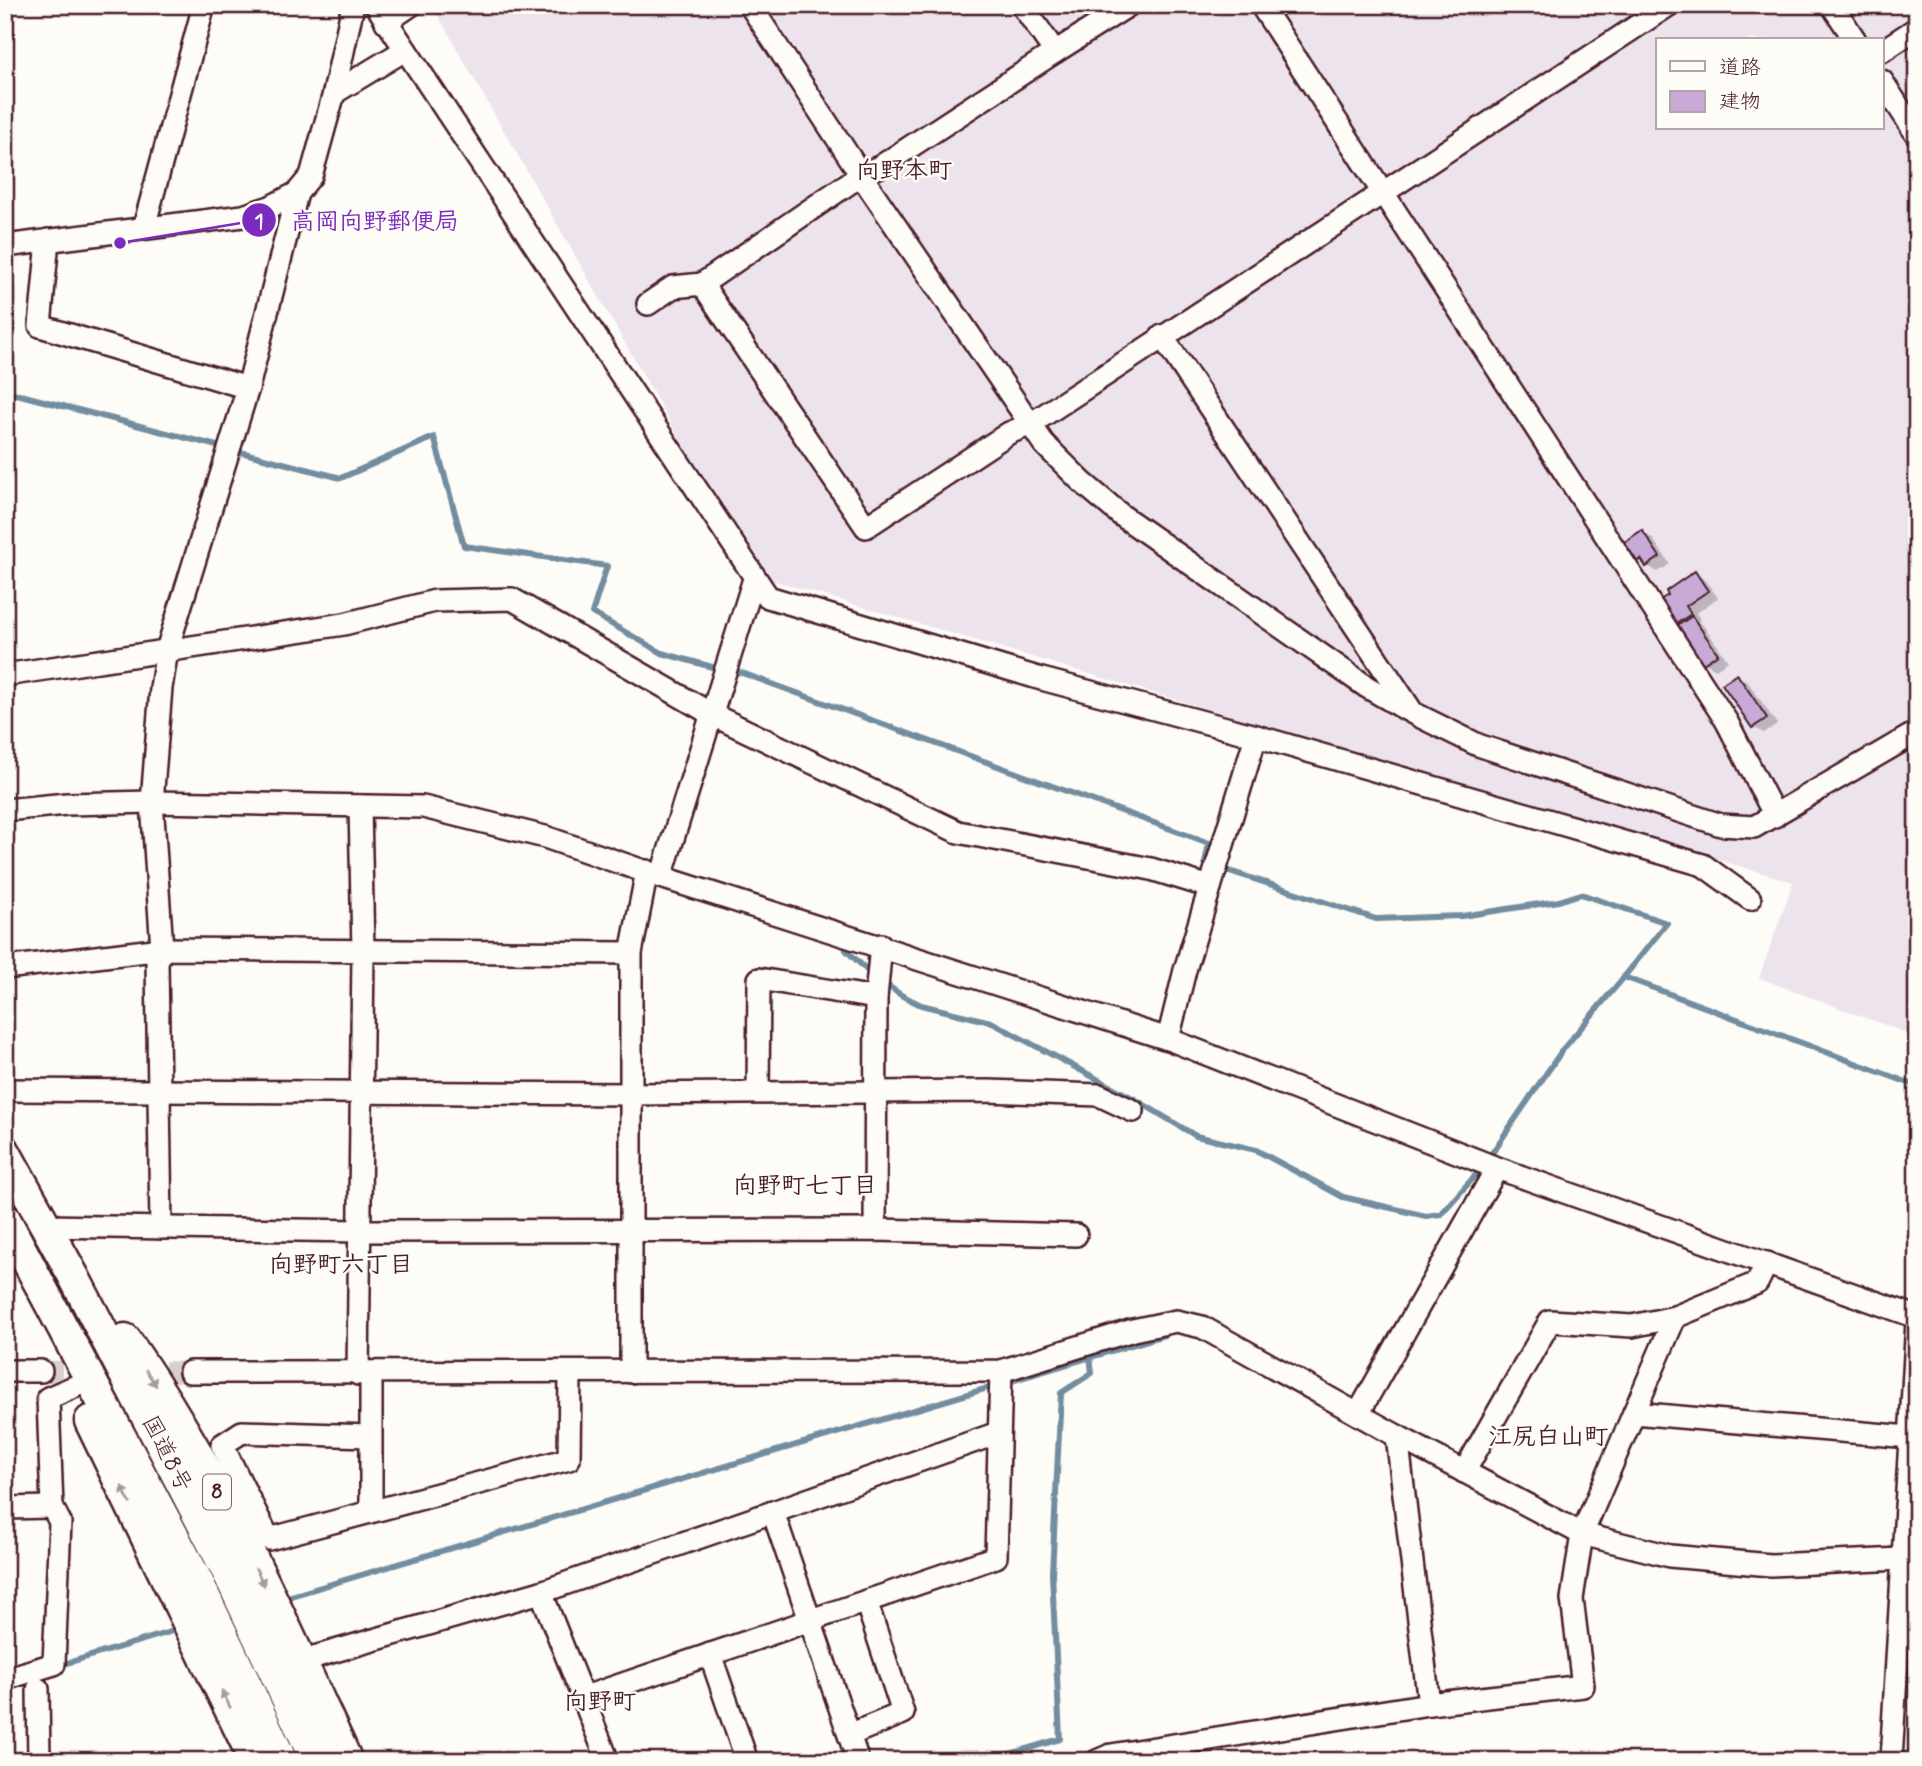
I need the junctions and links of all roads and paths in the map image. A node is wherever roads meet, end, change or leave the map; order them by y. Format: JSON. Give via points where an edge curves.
{"nodes":[{"id":1,"x":204,"y":5,"type":"edge"},
{"id":2,"x":353,"y":5,"type":"edge"},
{"id":3,"x":411,"y":5,"type":"edge"},
{"id":4,"x":750,"y":5,"type":"edge"},
{"id":5,"x":1023,"y":5,"type":"edge"},
{"id":6,"x":1129,"y":5,"type":"edge"},
{"id":7,"x":1261,"y":5,"type":"edge"},
{"id":8,"x":1669,"y":5,"type":"edge"},
{"id":9,"x":1832,"y":5,"type":"edge"},
{"id":10,"x":1646,"y":11,"type":"edge"},
{"id":11,"x":381,"y":13,"type":"edge"},
{"id":12,"x":1917,"y":28,"type":"edge"},
{"id":13,"x":1854,"y":38,"type":"edge"},
{"id":14,"x":405,"y":50,"type":"junction"},
{"id":15,"x":1884,"y":50,"type":"edge"},
{"id":16,"x":1055,"y":52,"type":"junction"},
{"id":17,"x":1884,"y":84,"type":"edge"},
{"id":18,"x":334,"y":93,"type":"junction"},
{"id":19,"x":1917,"y":135,"type":"edge"},
{"id":20,"x":861,"y":175,"type":"junction"},
{"id":21,"x":297,"y":193,"type":"junction"},
{"id":22,"x":1384,"y":194,"type":"junction"},
{"id":23,"x":144,"y":227,"type":"junction"},
{"id":24,"x":48,"y":240,"type":"junction"},
{"id":25,"x":5,"y":246,"type":"edge"},
{"id":26,"x":702,"y":284,"type":"junction"},
{"id":27,"x":648,"y":304,"type":"dead end"},
{"id":28,"x":1162,"y":337,"type":"junction"},
{"id":29,"x":248,"y":388,"type":"junction"},
{"id":30,"x":1029,"y":425,"type":"junction"},
{"id":31,"x":754,"y":579,"type":"junction"},
{"id":32,"x":167,"y":650,"type":"junction"},
{"id":33,"x":5,"y":675,"type":"edge"},
{"id":34,"x":1413,"y":713,"type":"junction"},
{"id":35,"x":713,"y":715,"type":"junction"},
{"id":36,"x":1917,"y":732,"type":"edge"},
{"id":37,"x":1256,"y":736,"type":"junction"},
{"id":38,"x":152,"y":802,"type":"junction"},
{"id":39,"x":360,"y":806,"type":"junction"},
{"id":40,"x":5,"y":810,"type":"edge"},
{"id":41,"x":1775,"y":816,"type":"junction"},
{"id":42,"x":654,"y":874,"type":"junction"},
{"id":43,"x":1210,"y":887,"type":"junction"},
{"id":44,"x":1751,"y":899,"type":"dead end"},
{"id":45,"x":881,"y":945,"type":"junction"},
{"id":46,"x":162,"y":949,"type":"junction"},
{"id":47,"x":363,"y":952,"type":"junction"},
{"id":48,"x":631,"y":953,"type":"junction"},
{"id":49,"x":5,"y":968,"type":"edge"},
{"id":50,"x":876,"y":998,"type":"junction"},
{"id":51,"x":1168,"y":1039,"type":"junction"},
{"id":52,"x":5,"y":1090,"type":"edge"},
{"id":53,"x":160,"y":1091,"type":"junction"},
{"id":54,"x":362,"y":1092,"type":"junction"},
{"id":55,"x":758,"y":1092,"type":"junction"},
{"id":56,"x":876,"y":1093,"type":"junction"},
{"id":57,"x":631,"y":1094,"type":"junction"},
{"id":58,"x":1133,"y":1111,"type":"dead end"},
{"id":59,"x":5,"y":1152,"type":"edge"},
{"id":60,"x":1497,"y":1168,"type":"junction"},
{"id":61,"x":7,"y":1226,"type":"edge"},
{"id":62,"x":161,"y":1228,"type":"junction"},
{"id":63,"x":630,"y":1230,"type":"junction"},
{"id":64,"x":875,"y":1230,"type":"junction"},
{"id":65,"x":361,"y":1231,"type":"junction"},
{"id":66,"x":50,"y":1234,"type":"junction"},
{"id":67,"x":1076,"y":1235,"type":"dead end"},
{"id":68,"x":1767,"y":1263,"type":"junction"},
{"id":69,"x":33,"y":1269,"type":"junction"},
{"id":70,"x":1675,"y":1317,"type":"junction"},
{"id":71,"x":1917,"y":1319,"type":"edge"},
{"id":72,"x":5,"y":1371,"type":"edge"},
{"id":73,"x":41,"y":1371,"type":"tunnel mouth"},
{"id":74,"x":1000,"y":1371,"type":"junction"},
{"id":75,"x":570,"y":1372,"type":"junction"},
{"id":76,"x":631,"y":1372,"type":"junction"},
{"id":77,"x":190,"y":1373,"type":"tunnel mouth"},
{"id":78,"x":365,"y":1373,"type":"junction"},
{"id":79,"x":74,"y":1387,"type":"junction"},
{"id":80,"x":1634,"y":1413,"type":"junction"},
{"id":81,"x":1358,"y":1414,"type":"junction"},
{"id":82,"x":998,"y":1433,"type":"junction"},
{"id":83,"x":370,"y":1436,"type":"junction"},
{"id":84,"x":1396,"y":1436,"type":"junction"},
{"id":85,"x":1909,"y":1437,"type":"junction"},
{"id":86,"x":1464,"y":1472,"type":"junction"},
{"id":87,"x":52,"y":1507,"type":"junction"},
{"id":88,"x":5,"y":1508,"type":"edge"},
{"id":89,"x":371,"y":1510,"type":"junction"},
{"id":90,"x":773,"y":1512,"type":"junction"},
{"id":91,"x":1582,"y":1534,"type":"junction"},
{"id":92,"x":1901,"y":1559,"type":"junction"},
{"id":93,"x":541,"y":1592,"type":"junction"},
{"id":94,"x":866,"y":1601,"type":"junction"},
{"id":95,"x":810,"y":1620,"type":"junction"},
{"id":96,"x":710,"y":1654,"type":"junction"},
{"id":97,"x":300,"y":1661,"type":"junction"},
{"id":98,"x":5,"y":1679,"type":"edge"},
{"id":99,"x":38,"y":1689,"type":"dead end"},
{"id":100,"x":582,"y":1698,"type":"junction"},
{"id":101,"x":1429,"y":1704,"type":"junction"},
{"id":102,"x":849,"y":1735,"type":"junction"},
{"id":103,"x":40,"y":1761,"type":"edge"},
{"id":104,"x":255,"y":1761,"type":"edge"},
{"id":105,"x":282,"y":1761,"type":"edge"},
{"id":106,"x":316,"y":1761,"type":"edge"},
{"id":107,"x":347,"y":1761,"type":"edge"},
{"id":108,"x":608,"y":1761,"type":"edge"},
{"id":109,"x":747,"y":1761,"type":"edge"},
{"id":110,"x":858,"y":1761,"type":"edge"},
{"id":111,"x":1097,"y":1761,"type":"edge"},
{"id":112,"x":1891,"y":1761,"type":"edge"}],
"edges":[{"from":1,"to":23,"type":"street"},
{"from":2,"to":18,"type":"street"},
{"from":3,"to":11,"type":"street"},
{"from":4,"to":20,"type":"street"},
{"from":5,"to":16,"type":"street"},
{"from":6,"to":16,"type":"street"},
{"from":7,"to":22,"type":"street"},
{"from":8,"to":10,"type":"street"},
{"from":9,"to":13,"type":"street"},
{"from":10,"to":22,"type":"street"},
{"from":11,"to":14,"type":"street"},
{"from":12,"to":15,"type":"street"},
{"from":14,"to":18,"type":"street"},
{"from":14,"to":31,"type":"street"},
{"from":16,"to":20,"type":"street"},
{"from":17,"to":19,"type":"street"},
{"from":18,"to":21,"type":"street","via":[[311,176]]},
{"from":20,"to":26,"type":"street"},
{"from":20,"to":30,"type":"street"},
{"from":21,"to":23,"type":"street","via":[[243,216]]},
{"from":21,"to":29,"type":"street"},
{"from":22,"to":28,"type":"street"},
{"from":22,"to":41,"type":"street","via":[[1727,722]]},
{"from":23,"to":24,"type":"street"},
{"from":24,"to":25,"type":"street"},
{"from":24,"to":29,"type":"street","via":[[40,326]]},
{"from":26,"to":27,"type":"street","via":[[673,287]]},
{"from":26,"to":30,"type":"street","via":[[866,527],[1009,433]]},
{"from":28,"to":30,"type":"street"},
{"from":28,"to":34,"type":"street"},
{"from":29,"to":32,"type":"street"},
{"from":30,"to":34,"type":"street","via":[[1082,482],[1121,515],[1367,687]]},
{"from":31,"to":35,"type":"street"},
{"from":31,"to":37,"type":"street","via":[[768,597],[1038,678]]},
{"from":32,"to":33,"type":"street"},
{"from":32,"to":35,"type":"street","via":[[344,624],[435,601],[512,599]]},
{"from":32,"to":38,"type":"street"},
{"from":34,"to":41,"type":"street","via":[[1478,745],[1721,825],[1754,827]]},
{"from":35,"to":42,"type":"street"},
{"from":35,"to":43,"type":"street","via":[[958,832],[1151,869]]},
{"from":36,"to":41,"type":"street"},
{"from":37,"to":43,"type":"street"},
{"from":37,"to":44,"type":"street","via":[[1703,865]]},
{"from":38,"to":39,"type":"street"},
{"from":38,"to":40,"type":"street"},
{"from":38,"to":46,"type":"street"},
{"from":39,"to":42,"type":"street","via":[[423,807],[545,836]]},
{"from":39,"to":47,"type":"street"},
{"from":42,"to":45,"type":"street"},
{"from":42,"to":48,"type":"street"},
{"from":43,"to":51,"type":"street"},
{"from":45,"to":50,"type":"street"},
{"from":45,"to":51,"type":"street"},
{"from":46,"to":47,"type":"street"},
{"from":46,"to":49,"type":"street"},
{"from":46,"to":53,"type":"street","via":[[157,962]]},
{"from":47,"to":48,"type":"street"},
{"from":47,"to":54,"type":"street"},
{"from":48,"to":57,"type":"street"},
{"from":50,"to":55,"type":"street","via":[[760,979]]},
{"from":50,"to":56,"type":"street"},
{"from":51,"to":60,"type":"street"},
{"from":52,"to":53,"type":"street"},
{"from":53,"to":54,"type":"street"},
{"from":53,"to":62,"type":"street"},
{"from":54,"to":57,"type":"street"},
{"from":54,"to":65,"type":"street"},
{"from":55,"to":56,"type":"street"},
{"from":55,"to":57,"type":"street"},
{"from":56,"to":58,"type":"street","via":[[1099,1095]]},
{"from":56,"to":64,"type":"street"},
{"from":57,"to":63,"type":"street"},
{"from":59,"to":66,"type":"highway","name":"国道8号","number":"8"},
{"from":60,"to":68,"type":"street"},
{"from":60,"to":81,"type":"street"},
{"from":61,"to":69,"type":"highway","name":"国道8号"},
{"from":62,"to":65,"type":"street"},
{"from":62,"to":66,"type":"street"},
{"from":63,"to":64,"type":"street"},
{"from":63,"to":65,"type":"street"},
{"from":63,"to":76,"type":"street"},
{"from":64,"to":67,"type":"street"},
{"from":65,"to":78,"type":"street"},
{"from":66,"to":97,"type":"highway","number":"8","one_way":true,"via":[[127,1341],[191,1443]]},
{"from":66,"to":106,"type":"highway","name":"国道8号","number":"8","via":[[228,1573]]},
{"from":68,"to":70,"type":"street","via":[[1757,1283]]},
{"from":68,"to":71,"type":"street"},
{"from":69,"to":79,"type":"highway"},
{"from":69,"to":105,"type":"highway","name":"国道8号","via":[[198,1582]]},
{"from":70,"to":80,"type":"street"},
{"from":70,"to":86,"type":"street","via":[[1632,1326],[1550,1321]]},
{"from":71,"to":85,"type":"street"},
{"from":72,"to":73,"type":"street"},
{"from":74,"to":76,"type":"street"},
{"from":74,"to":81,"type":"street","via":[[1176,1321],[1202,1327]]},
{"from":74,"to":82,"type":"street"},
{"from":75,"to":76,"type":"street"},
{"from":75,"to":78,"type":"street"},
{"from":75,"to":89,"type":"street","via":[[569,1459]]},
{"from":77,"to":78,"type":"street"},
{"from":78,"to":83,"type":"street"},
{"from":79,"to":87,"type":"street","via":[[48,1398]]},
{"from":104,"to":79,"type":"highway","one_way":true},
{"from":80,"to":85,"type":"street"},
{"from":80,"to":91,"type":"street"},
{"from":81,"to":84,"type":"street"},
{"from":82,"to":90,"type":"street"},
{"from":82,"to":94,"type":"street","via":[[996,1557]]},
{"from":83,"to":89,"type":"street"},
{"from":83,"to":89,"type":"street","via":[[242,1432],[222,1445],[269,1539]]},
{"from":84,"to":86,"type":"street"},
{"from":84,"to":101,"type":"street"},
{"from":85,"to":92,"type":"street"},
{"from":86,"to":91,"type":"street"},
{"from":87,"to":88,"type":"street"},
{"from":87,"to":98,"type":"street","via":[[60,1522],[54,1664]]},
{"from":90,"to":93,"type":"street"},
{"from":90,"to":95,"type":"street"},
{"from":91,"to":92,"type":"street","via":[[1670,1556],[1771,1565]]},
{"from":91,"to":101,"type":"street","via":[[1572,1599],[1583,1686]]},
{"from":92,"to":112,"type":"street"},
{"from":93,"to":97,"type":"street"},
{"from":93,"to":100,"type":"street"},
{"from":94,"to":95,"type":"street"},
{"from":94,"to":102,"type":"street","via":[[903,1713]]},
{"from":95,"to":96,"type":"street"},
{"from":95,"to":102,"type":"street"},
{"from":96,"to":100,"type":"street"},
{"from":96,"to":109,"type":"street"},
{"from":97,"to":107,"type":"highway","number":"8"},
{"from":99,"to":103,"type":"street"},
{"from":100,"to":108,"type":"street"},
{"from":101,"to":111,"type":"street","via":[[1111,1755]]},
{"from":102,"to":110,"type":"street"}]}
